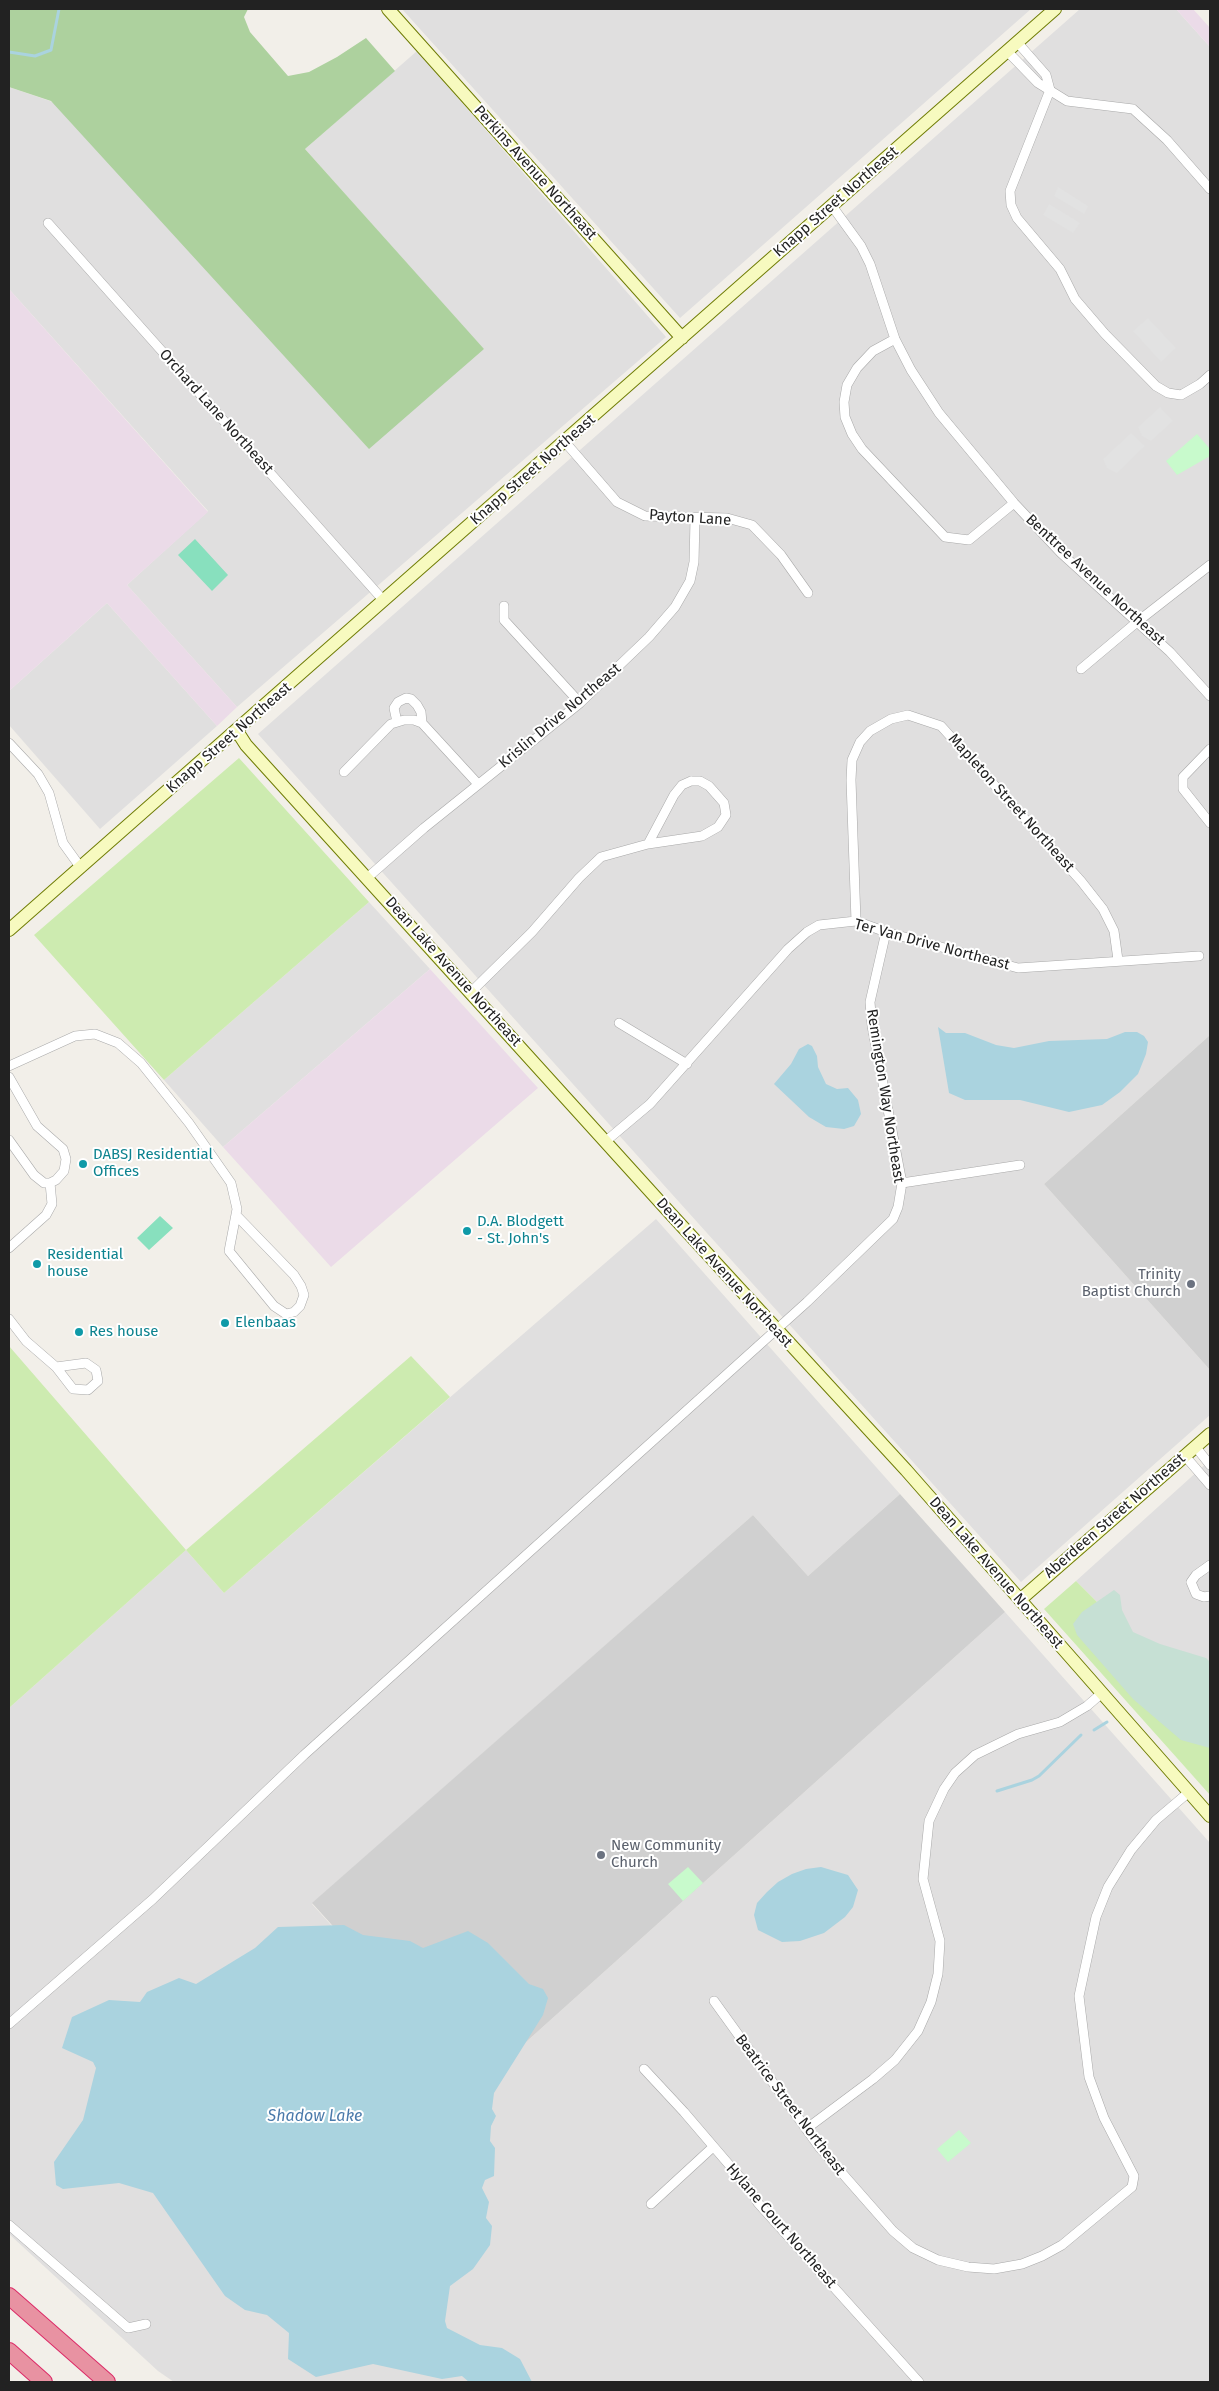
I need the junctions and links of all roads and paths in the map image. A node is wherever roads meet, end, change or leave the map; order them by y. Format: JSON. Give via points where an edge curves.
{"nodes":[{"id":1,"x":388,"y":9,"type":"edge"},
{"id":2,"x":1055,"y":9,"type":"edge"},
{"id":3,"x":1012,"y":46,"type":"junction"},
{"id":4,"x":1050,"y":90,"type":"junction"},
{"id":5,"x":1210,"y":189,"type":"edge"},
{"id":6,"x":832,"y":206,"type":"junction"},
{"id":7,"x":48,"y":223,"type":"dead end"},
{"id":8,"x":682,"y":338,"type":"junction"},
{"id":9,"x":895,"y":340,"type":"junction"},
{"id":10,"x":1210,"y":375,"type":"edge"},
{"id":11,"x":565,"y":442,"type":"junction"},
{"id":12,"x":1014,"y":503,"type":"junction"},
{"id":13,"x":695,"y":519,"type":"junction"},
{"id":14,"x":1210,"y":565,"type":"edge"},
{"id":15,"x":808,"y":593,"type":"dead end"},
{"id":16,"x":384,"y":601,"type":"junction"},
{"id":17,"x":504,"y":606,"type":"dead end"},
{"id":18,"x":1136,"y":622,"type":"junction"},
{"id":19,"x":1081,"y":669,"type":"dead end"},
{"id":20,"x":1210,"y":696,"type":"edge"},
{"id":21,"x":580,"y":703,"type":"junction"},
{"id":22,"x":397,"y":722,"type":"junction"},
{"id":23,"x":422,"y":723,"type":"junction"},
{"id":24,"x":237,"y":731,"type":"junction"},
{"id":25,"x":9,"y":743,"type":"edge"},
{"id":26,"x":1210,"y":749,"type":"edge"},
{"id":27,"x":344,"y":772,"type":"dead end"},
{"id":28,"x":478,"y":784,"type":"junction"},
{"id":29,"x":1210,"y":823,"type":"edge"},
{"id":30,"x":648,"y":844,"type":"junction"},
{"id":31,"x":81,"y":868,"type":"junction"},
{"id":32,"x":367,"y":878,"type":"junction"},
{"id":33,"x":856,"y":921,"type":"junction"},
{"id":34,"x":9,"y":930,"type":"edge"},
{"id":35,"x":886,"y":932,"type":"junction"},
{"id":36,"x":1199,"y":956,"type":"dead end"},
{"id":37,"x":1118,"y":960,"type":"junction"},
{"id":38,"x":471,"y":992,"type":"junction"},
{"id":39,"x":619,"y":1023,"type":"dead end"},
{"id":40,"x":687,"y":1064,"type":"junction"},
{"id":41,"x":9,"y":1066,"type":"edge"},
{"id":42,"x":9,"y":1077,"type":"edge"},
{"id":43,"x":9,"y":1140,"type":"edge"},
{"id":44,"x":606,"y":1141,"type":"junction"},
{"id":45,"x":1020,"y":1165,"type":"dead end"},
{"id":46,"x":50,"y":1183,"type":"junction"},
{"id":47,"x":902,"y":1183,"type":"junction"},
{"id":48,"x":236,"y":1216,"type":"junction"},
{"id":49,"x":9,"y":1248,"type":"edge"},
{"id":50,"x":9,"y":1318,"type":"edge"},
{"id":51,"x":775,"y":1329,"type":"junction"},
{"id":52,"x":56,"y":1367,"type":"junction"},
{"id":53,"x":1210,"y":1434,"type":"edge"},
{"id":54,"x":1195,"y":1446,"type":"junction"},
{"id":55,"x":1184,"y":1456,"type":"junction"},
{"id":56,"x":1210,"y":1465,"type":"edge"},
{"id":57,"x":1210,"y":1485,"type":"edge"},
{"id":58,"x":1210,"y":1566,"type":"edge"},
{"id":59,"x":1210,"y":1596,"type":"edge"},
{"id":60,"x":1020,"y":1600,"type":"junction"},
{"id":61,"x":1102,"y":1693,"type":"junction"},
{"id":62,"x":1189,"y":1792,"type":"junction"},
{"id":63,"x":1210,"y":1816,"type":"edge"},
{"id":64,"x":714,"y":2001,"type":"dead end"},
{"id":65,"x":9,"y":2024,"type":"edge"},
{"id":66,"x":644,"y":2069,"type":"dead end"},
{"id":67,"x":806,"y":2130,"type":"junction"},
{"id":68,"x":714,"y":2147,"type":"junction"},
{"id":69,"x":651,"y":2204,"type":"dead end"},
{"id":70,"x":9,"y":2225,"type":"edge"},
{"id":71,"x":9,"y":2296,"type":"edge"},
{"id":72,"x":146,"y":2324,"type":"dead end"},
{"id":73,"x":9,"y":2351,"type":"edge"},
{"id":74,"x":44,"y":2382,"type":"edge"},
{"id":75,"x":107,"y":2382,"type":"edge"},
{"id":76,"x":919,"y":2382,"type":"edge"}],
"edges":[{"from":1,"to":8,"type":"main road","name":"Perkins Avenue Northeast"},
{"from":2,"to":3,"type":"main road","name":"Knapp Street Northeast"},
{"from":3,"to":4,"type":"street","via":[[1038,83]]},
{"from":3,"to":4,"type":"street","via":[[1046,76]]},
{"from":3,"to":6,"type":"main road","name":"Knapp Street Northeast"},
{"from":4,"to":5,"type":"street","via":[[1067,101],[1133,109],[1167,140]]},
{"from":4,"to":10,"type":"street","via":[[1010,191],[1011,205],[1017,218],[1060,269],[1075,299],[1156,386],[1180,395]]},
{"from":6,"to":8,"type":"main road","name":"Knapp Street Northeast"},
{"from":6,"to":9,"type":"street","name":"Benttree Avenue Northeast","via":[[870,264]]},
{"from":7,"to":16,"type":"street","name":"Orchard Lane Northeast"},
{"from":8,"to":11,"type":"main road","name":"Knapp Street Northeast"},
{"from":9,"to":12,"type":"street","name":"Benttree Avenue Northeast","via":[[939,412]]},
{"from":9,"to":12,"type":"street","via":[[873,351],[857,368],[848,386],[845,417],[852,434],[944,537],[969,540]]},
{"from":11,"to":13,"type":"street","name":"Payton Lane","via":[[616,502],[645,516]]},
{"from":11,"to":16,"type":"main road","name":"Knapp Street Northeast"},
{"from":12,"to":18,"type":"street","name":"Benttree Avenue Northeast","via":[[1061,553]]},
{"from":13,"to":15,"type":"street","name":"Payton Lane","via":[[727,518],[752,525],[775,548]]},
{"from":13,"to":21,"type":"street","name":"Krislin Drive Northeast","via":[[694,562],[684,594],[649,637]]},
{"from":14,"to":18,"type":"street"},
{"from":16,"to":24,"type":"main road","name":"Knapp Street Northeast"},
{"from":17,"to":21,"type":"street","via":[[504,620]]},
{"from":18,"to":19,"type":"street"},
{"from":18,"to":20,"type":"street","name":"Benttree Avenue Northeast","via":[[1170,652]]},
{"from":21,"to":28,"type":"street","name":"Krislin Drive Northeast"},
{"from":22,"to":23,"type":"street","via":[[414,720]]},
{"from":22,"to":23,"type":"street","via":[[394,708],[406,698],[417,705]]},
{"from":22,"to":27,"type":"street"},
{"from":23,"to":28,"type":"street"},
{"from":24,"to":31,"type":"main road","name":"Knapp Street Northeast"},
{"from":24,"to":32,"type":"main road","name":"Dean Lake Avenue Northeast","via":[[246,745]]},
{"from":25,"to":31,"type":"street","via":[[38,774],[49,794],[63,843]]},
{"from":26,"to":29,"type":"street","via":[[1183,777],[1183,789],[1188,798]]},
{"from":28,"to":32,"type":"street","name":"Krislin Drive Northeast"},
{"from":30,"to":30,"type":"street","via":[[674,795],[686,783],[700,780],[724,803],[726,815],[718,827],[702,836]]},
{"from":30,"to":38,"type":"street","via":[[601,857]]},
{"from":31,"to":34,"type":"main road","name":"Knapp Street Northeast"},
{"from":32,"to":38,"type":"main road","name":"Dean Lake Avenue Northeast"},
{"from":33,"to":35,"type":"street","name":"Ter Van Drive Northeast"},
{"from":33,"to":37,"type":"street","name":"Mapleton Street Northeast","via":[[852,760],[860,742],[870,732],[891,719],[908,715],[941,726],[1081,881],[1104,909],[1114,931]]},
{"from":33,"to":40,"type":"street","name":"Ter Van Drive Northeast","via":[[819,925],[807,932],[788,949]]},
{"from":35,"to":37,"type":"street","name":"Ter Van Drive Northeast","via":[[1018,968]]},
{"from":35,"to":47,"type":"street","name":"Remington Way Northeast","via":[[870,1002]]},
{"from":36,"to":37,"type":"street","name":"Ter Van Drive Northeast"},
{"from":38,"to":44,"type":"main road","name":"Dean Lake Avenue Northeast"},
{"from":39,"to":40,"type":"street"},
{"from":40,"to":44,"type":"street","name":"Ter Van Drive Northeast","via":[[650,1104]]},
{"from":41,"to":48,"type":"street","via":[[75,1036],[95,1034],[118,1042],[141,1063],[231,1182]]},
{"from":42,"to":46,"type":"street","via":[[37,1126],[66,1154],[64,1171]]},
{"from":43,"to":46,"type":"street","via":[[34,1175]]},
{"from":44,"to":51,"type":"main road","name":"Dean Lake Avenue Northeast"},
{"from":45,"to":47,"type":"street"},
{"from":46,"to":49,"type":"street","via":[[52,1204],[46,1215]]},
{"from":47,"to":51,"type":"street","name":"Remington Way Northeast","via":[[893,1219]]},
{"from":48,"to":48,"type":"street","via":[[229,1251],[274,1306],[286,1314],[294,1312],[304,1295],[301,1286]]},
{"from":50,"to":52,"type":"street","via":[[26,1341]]},
{"from":51,"to":60,"type":"main road","name":"Dean Lake Avenue Northeast","via":[[906,1470]]},
{"from":51,"to":65,"type":"street","name":"Remington Way Northeast","via":[[304,1755],[153,1899]]},
{"from":52,"to":52,"type":"street","via":[[73,1389],[88,1390],[98,1381],[96,1370],[86,1363]]},
{"from":53,"to":54,"type":"main road","name":"Aberdeen Street Northeast"},
{"from":54,"to":55,"type":"main road","name":"Aberdeen Street Northeast"},
{"from":54,"to":56,"type":"street"},
{"from":55,"to":57,"type":"street"},
{"from":55,"to":60,"type":"main road","name":"Aberdeen Street Northeast"},
{"from":58,"to":59,"type":"street","via":[[1196,1575],[1192,1587],[1200,1596]]},
{"from":60,"to":61,"type":"main road","name":"Dean Lake Avenue Northeast"},
{"from":61,"to":62,"type":"main road","name":"Dean Lake Avenue Northeast"},
{"from":61,"to":67,"type":"street","via":[[1060,1722],[1018,1734],[975,1755],[955,1773],[944,1789],[929,1821],[923,1879],[940,1941],[938,1974],[931,2002],[918,2031],[895,2060]]},
{"from":62,"to":63,"type":"main road","name":"Dean Lake Avenue Northeast"},
{"from":62,"to":67,"type":"street","name":"Beatrice Street Northeast","via":[[1150,1828],[1108,1887],[1096,1917],[1079,1996],[1089,2077],[1104,2118],[1134,2176],[1132,2187],[1062,2245],[1042,2256],[994,2269],[968,2267],[938,2260],[913,2248],[892,2231]]},
{"from":64,"to":67,"type":"street","name":"Beatrice Street Northeast"},
{"from":66,"to":68,"type":"street","name":"Hylane Court Northeast"},
{"from":68,"to":69,"type":"street"},
{"from":68,"to":76,"type":"street","name":"Hylane Court Northeast","via":[[749,2188],[758,2204]]},
{"from":70,"to":72,"type":"street","via":[[128,2328]]},
{"from":71,"to":75,"type":"highway"},
{"from":73,"to":74,"type":"highway"}]}
